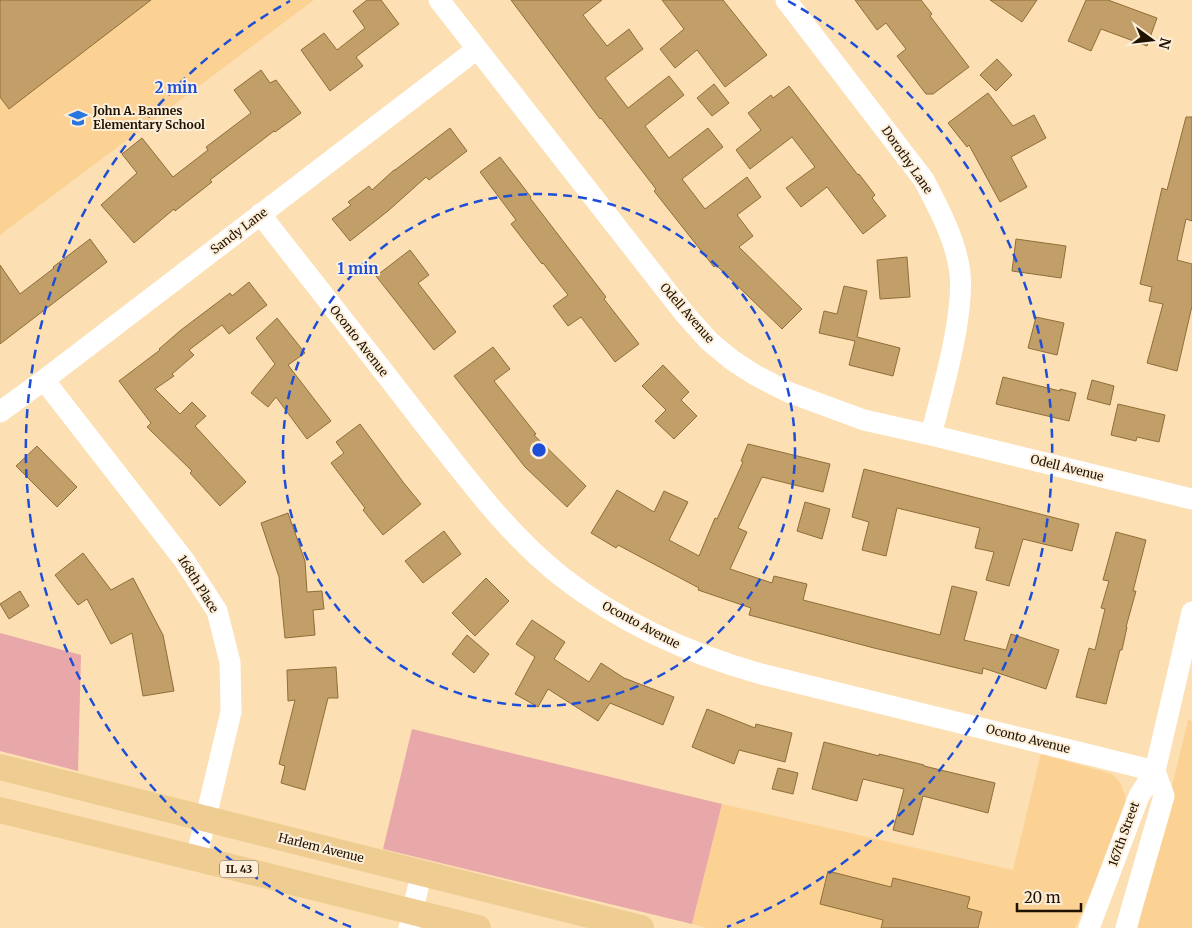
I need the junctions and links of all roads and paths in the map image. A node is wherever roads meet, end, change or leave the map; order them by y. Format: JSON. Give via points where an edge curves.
{"nodes":[{"id":1,"x":439,"y":0,"type":"edge"},
{"id":2,"x":786,"y":0,"type":"edge"},
{"id":3,"x":477,"y":49,"type":"junction"},
{"id":4,"x":260,"y":214,"type":"junction"},
{"id":5,"x":44,"y":380,"type":"junction"},
{"id":6,"x":0,"y":412,"type":"edge"},
{"id":7,"x":931,"y":435,"type":"junction"},
{"id":8,"x":1192,"y":499,"type":"edge"},
{"id":9,"x":1192,"y":612,"type":"edge"},
{"id":10,"x":0,"y":768,"type":"edge"},
{"id":11,"x":1155,"y":771,"type":"junction"},
{"id":12,"x":0,"y":810,"type":"edge"},
{"id":13,"x":206,"y":819,"type":"junction"},
{"id":14,"x":196,"y":859,"type":"junction"},
{"id":15,"x":422,"y":874,"type":"junction"},
{"id":16,"x":411,"y":920,"type":"edge"},
{"id":17,"x":478,"y":928,"type":"edge"},
{"id":18,"x":642,"y":928,"type":"edge"},
{"id":19,"x":1089,"y":928,"type":"edge"},
{"id":20,"x":1126,"y":928,"type":"edge"}],
"edges":[{"from":1,"to":3,"type":"street","name":"Odell Avenue"},
{"from":2,"to":7,"type":"street","name":"Dorothy Lane","via":[[924,180],[953,244],[960,273],[960,307]]},
{"from":3,"to":4,"type":"street","name":"Sandy Lane"},
{"from":3,"to":7,"type":"street","name":"Odell Avenue","via":[[709,341],[755,375],[788,392],[864,420]]},
{"from":4,"to":5,"type":"street","name":"Sandy Lane"},
{"from":4,"to":11,"type":"street","name":"Oconto Avenue","via":[[489,506],[532,551],[563,577],[619,615],[698,654],[754,672]]},
{"from":5,"to":6,"type":"street","name":"Sandy Lane"},
{"from":5,"to":13,"type":"street","name":"168th Place","via":[[184,560],[217,611],[230,662],[231,712]]},
{"from":7,"to":8,"type":"street","name":"Odell Avenue"},
{"from":9,"to":11,"type":"street","name":"167th Street"},
{"from":10,"to":13,"type":"main road","name":"Harlem Avenue"},
{"from":11,"to":19,"type":"street","name":"167th Street","via":[[1139,796]]},
{"from":11,"to":20,"type":"street","name":"167th Street","via":[[1164,796]]},
{"from":12,"to":14,"type":"main road","number":"IL 43"},
{"from":13,"to":14,"type":"street","name":"168th Place"},
{"from":13,"to":15,"type":"main road","name":"Harlem Avenue"},
{"from":14,"to":16,"type":"main road","number":"IL 43"},
{"from":15,"to":16,"type":"street"},
{"from":15,"to":18,"type":"main road","name":"Harlem Avenue"},
{"from":16,"to":17,"type":"main road","number":"IL 43"}]}
